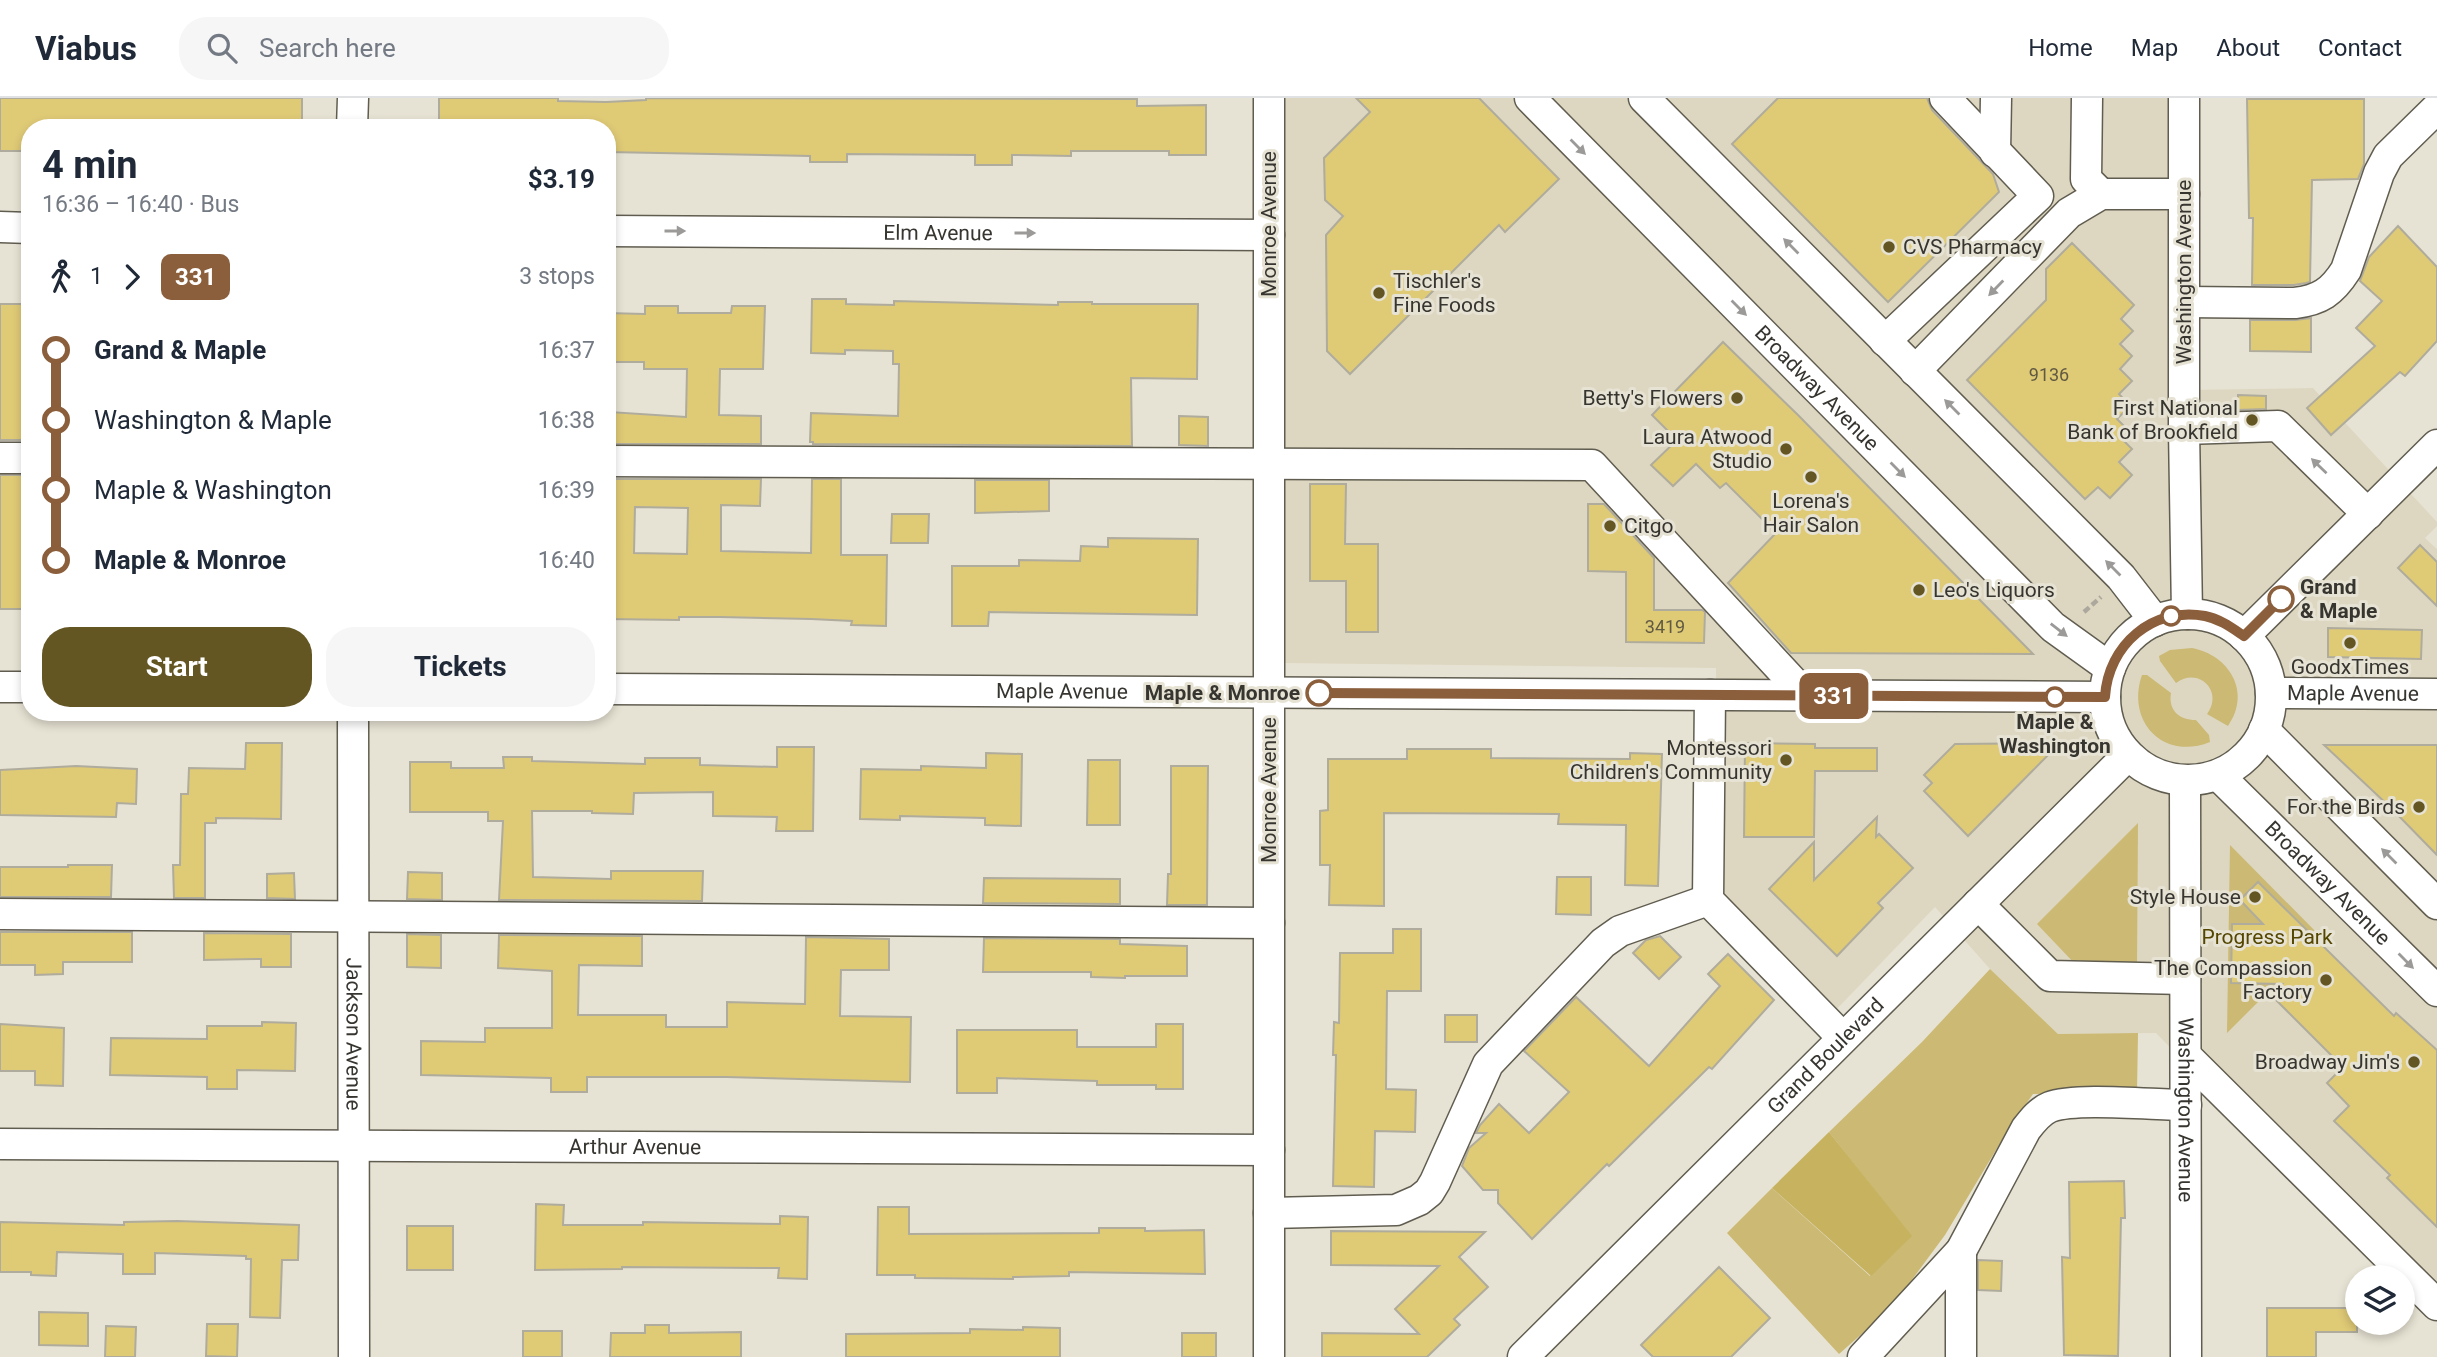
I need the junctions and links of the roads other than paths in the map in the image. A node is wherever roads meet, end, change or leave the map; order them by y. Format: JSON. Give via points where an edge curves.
{"nodes":[{"id":1,"x":352,"y":98,"type":"edge"},
{"id":2,"x":1269,"y":98,"type":"edge"},
{"id":3,"x":1530,"y":98,"type":"edge"},
{"id":4,"x":1644,"y":98,"type":"edge"},
{"id":5,"x":1945,"y":98,"type":"edge"},
{"id":6,"x":1996,"y":98,"type":"edge"},
{"id":7,"x":2087,"y":98,"type":"edge"},
{"id":8,"x":2184,"y":98,"type":"edge"},
{"id":9,"x":2437,"y":108,"type":"edge"},
{"id":10,"x":352,"y":119,"type":"edge"},
{"id":11,"x":1995,"y":152,"type":"junction"},
{"id":12,"x":2101,"y":194,"type":"junction"},
{"id":13,"x":2184,"y":194,"type":"junction"},
{"id":14,"x":0,"y":227,"type":"edge"},
{"id":15,"x":21,"y":228,"type":"edge"},
{"id":16,"x":616,"y":231,"type":"edge"},
{"id":17,"x":1269,"y":234,"type":"junction"},
{"id":18,"x":2185,"y":302,"type":"junction"},
{"id":19,"x":1885,"y":341,"type":"junction"},
{"id":20,"x":1915,"y":370,"type":"junction"},
{"id":21,"x":2184,"y":429,"type":"junction"},
{"id":22,"x":2437,"y":445,"type":"edge"},
{"id":23,"x":0,"y":458,"type":"edge"},
{"id":24,"x":21,"y":458,"type":"edge"},
{"id":25,"x":616,"y":461,"type":"edge"},
{"id":26,"x":1269,"y":464,"type":"junction"},
{"id":27,"x":2368,"y":514,"type":"junction"},
{"id":28,"x":2187,"y":614,"type":"junction"},
{"id":29,"x":2155,"y":621,"type":"junction"},
{"id":30,"x":2244,"y":636,"type":"junction"},
{"id":31,"x":2108,"y":683,"type":"junction"},
{"id":32,"x":0,"y":687,"type":"edge"},
{"id":33,"x":21,"y":687,"type":"edge"},
{"id":34,"x":616,"y":689,"type":"edge"},
{"id":35,"x":1269,"y":692,"type":"junction"},
{"id":36,"x":2271,"y":693,"type":"junction"},
{"id":37,"x":2437,"y":694,"type":"edge"},
{"id":38,"x":1710,"y":695,"type":"junction"},
{"id":39,"x":1806,"y":696,"type":"junction"},
{"id":40,"x":354,"y":721,"type":"edge"},
{"id":41,"x":2264,"y":730,"type":"junction"},
{"id":42,"x":2128,"y":755,"type":"junction"},
{"id":43,"x":2218,"y":775,"type":"junction"},
{"id":44,"x":2185,"y":781,"type":"junction"},
{"id":45,"x":1708,"y":900,"type":"junction"},
{"id":46,"x":1978,"y":904,"type":"junction"},
{"id":47,"x":2437,"y":904,"type":"edge"},
{"id":48,"x":0,"y":914,"type":"edge"},
{"id":49,"x":352,"y":915,"type":"junction"},
{"id":50,"x":1269,"y":923,"type":"junction"},
{"id":51,"x":2185,"y":979,"type":"junction"},
{"id":52,"x":2437,"y":991,"type":"edge"},
{"id":53,"x":1843,"y":1038,"type":"junction"},
{"id":54,"x":2186,"y":1056,"type":"junction"},
{"id":55,"x":2186,"y":1105,"type":"junction"},
{"id":56,"x":0,"y":1144,"type":"edge"},
{"id":57,"x":354,"y":1146,"type":"junction"},
{"id":58,"x":1269,"y":1150,"type":"junction"},
{"id":59,"x":1269,"y":1213,"type":"junction"},
{"id":60,"x":1961,"y":1251,"type":"junction"},
{"id":61,"x":2437,"y":1305,"type":"edge"},
{"id":62,"x":354,"y":1357,"type":"edge"},
{"id":63,"x":1269,"y":1357,"type":"edge"},
{"id":64,"x":1523,"y":1357,"type":"edge"},
{"id":65,"x":1863,"y":1357,"type":"edge"},
{"id":66,"x":1961,"y":1357,"type":"edge"},
{"id":67,"x":2186,"y":1357,"type":"edge"}],
"edges":[{"from":1,"to":10,"type":"street"},
{"from":2,"to":17,"type":"street","name":"Monroe Avenue"},
{"from":3,"to":31,"type":"street","name":"Broadway Avenue","one_way":true},
{"from":19,"to":4,"type":"street","one_way":true},
{"from":5,"to":11,"type":"street"},
{"from":6,"to":11,"type":"street"},
{"from":7,"to":12,"type":"street","via":[[2086,179]]},
{"from":8,"to":13,"type":"street","name":"Washington Avenue"},
{"from":9,"to":18,"type":"street","via":[[2388,156],[2346,270],[2325,296],[2295,303]]},
{"from":11,"to":19,"type":"street","via":[[2038,196]]},
{"from":12,"to":13,"type":"street"},
{"from":12,"to":20,"type":"street","one_way":true,"via":[[2069,213]]},
{"from":13,"to":18,"type":"street","name":"Washington Avenue"},
{"from":14,"to":15,"type":"street"},
{"from":16,"to":17,"type":"street","name":"Elm Avenue","one_way":true},
{"from":17,"to":26,"type":"street","name":"Monroe Avenue"},
{"from":18,"to":21,"type":"street","name":"Washington Avenue"},
{"from":19,"to":20,"type":"street"},
{"from":29,"to":20,"type":"street","one_way":true,"via":[[2121,577]]},
{"from":27,"to":21,"type":"street","one_way":true,"via":[[2278,426]]},
{"from":21,"to":28,"type":"street","name":"Washington Avenue"},
{"from":22,"to":27,"type":"street"},
{"from":23,"to":24,"type":"street"},
{"from":25,"to":26,"type":"street"},
{"from":26,"to":35,"type":"street","name":"Monroe Avenue"},
{"from":26,"to":39,"type":"street","via":[[1592,465]]},
{"from":27,"to":30,"type":"street"},
{"from":28,"to":29,"type":"street"},
{"from":28,"to":30,"type":"street","via":[[2227,624]]},
{"from":29,"to":31,"type":"street","via":[[2136,632],[2121,649]]},
{"from":30,"to":36,"type":"street","via":[[2267,672]]},
{"from":31,"to":39,"type":"street","name":"Maple Avenue"},
{"from":31,"to":42,"type":"street","via":[[2108,718]]},
{"from":32,"to":33,"type":"street"},
{"from":34,"to":35,"type":"street","name":"Maple Avenue"},
{"from":35,"to":38,"type":"street","name":"Maple Avenue"},
{"from":35,"to":50,"type":"street","name":"Monroe Avenue"},
{"from":36,"to":37,"type":"street","name":"Maple Avenue"},
{"from":36,"to":41,"type":"street"},
{"from":38,"to":39,"type":"street","name":"Maple Avenue"},
{"from":38,"to":45,"type":"street"},
{"from":40,"to":49,"type":"street","name":"Jackson Avenue"},
{"from":41,"to":43,"type":"street","via":[[2245,757]]},
{"from":47,"to":41,"type":"street","one_way":true},
{"from":42,"to":44,"type":"street","via":[[2164,777]]},
{"from":42,"to":46,"type":"street","name":"Grand Boulevard"},
{"from":43,"to":44,"type":"street"},
{"from":43,"to":52,"type":"street","name":"Broadway Avenue","one_way":true},
{"from":44,"to":51,"type":"street","name":"Washington Avenue"},
{"from":45,"to":53,"type":"street"},
{"from":45,"to":59,"type":"street","via":[[1619,931],[1603,943],[1488,1064],[1435,1182],[1419,1200],[1396,1210]]},
{"from":46,"to":51,"type":"street","via":[[2050,976]]},
{"from":46,"to":53,"type":"street","name":"Grand Boulevard"},
{"from":48,"to":49,"type":"street"},
{"from":49,"to":50,"type":"street"},
{"from":49,"to":57,"type":"street","name":"Jackson Avenue"},
{"from":50,"to":58,"type":"street","name":"Monroe Avenue"},
{"from":51,"to":54,"type":"street","name":"Washington Avenue"},
{"from":53,"to":64,"type":"street","name":"Grand Boulevard"},
{"from":54,"to":55,"type":"street","name":"Washington Avenue"},
{"from":54,"to":61,"type":"street"},
{"from":55,"to":60,"type":"street","via":[[2075,1103],[2047,1108],[2026,1129]]},
{"from":55,"to":67,"type":"street","name":"Washington Avenue"},
{"from":56,"to":57,"type":"street","name":"Arthur Avenue"},
{"from":57,"to":58,"type":"street","name":"Arthur Avenue"},
{"from":57,"to":62,"type":"street","name":"Jackson Avenue"},
{"from":58,"to":59,"type":"street","name":"Monroe Avenue"},
{"from":59,"to":63,"type":"street","name":"Monroe Avenue"},
{"from":60,"to":65,"type":"street"},
{"from":60,"to":66,"type":"street"}]}
